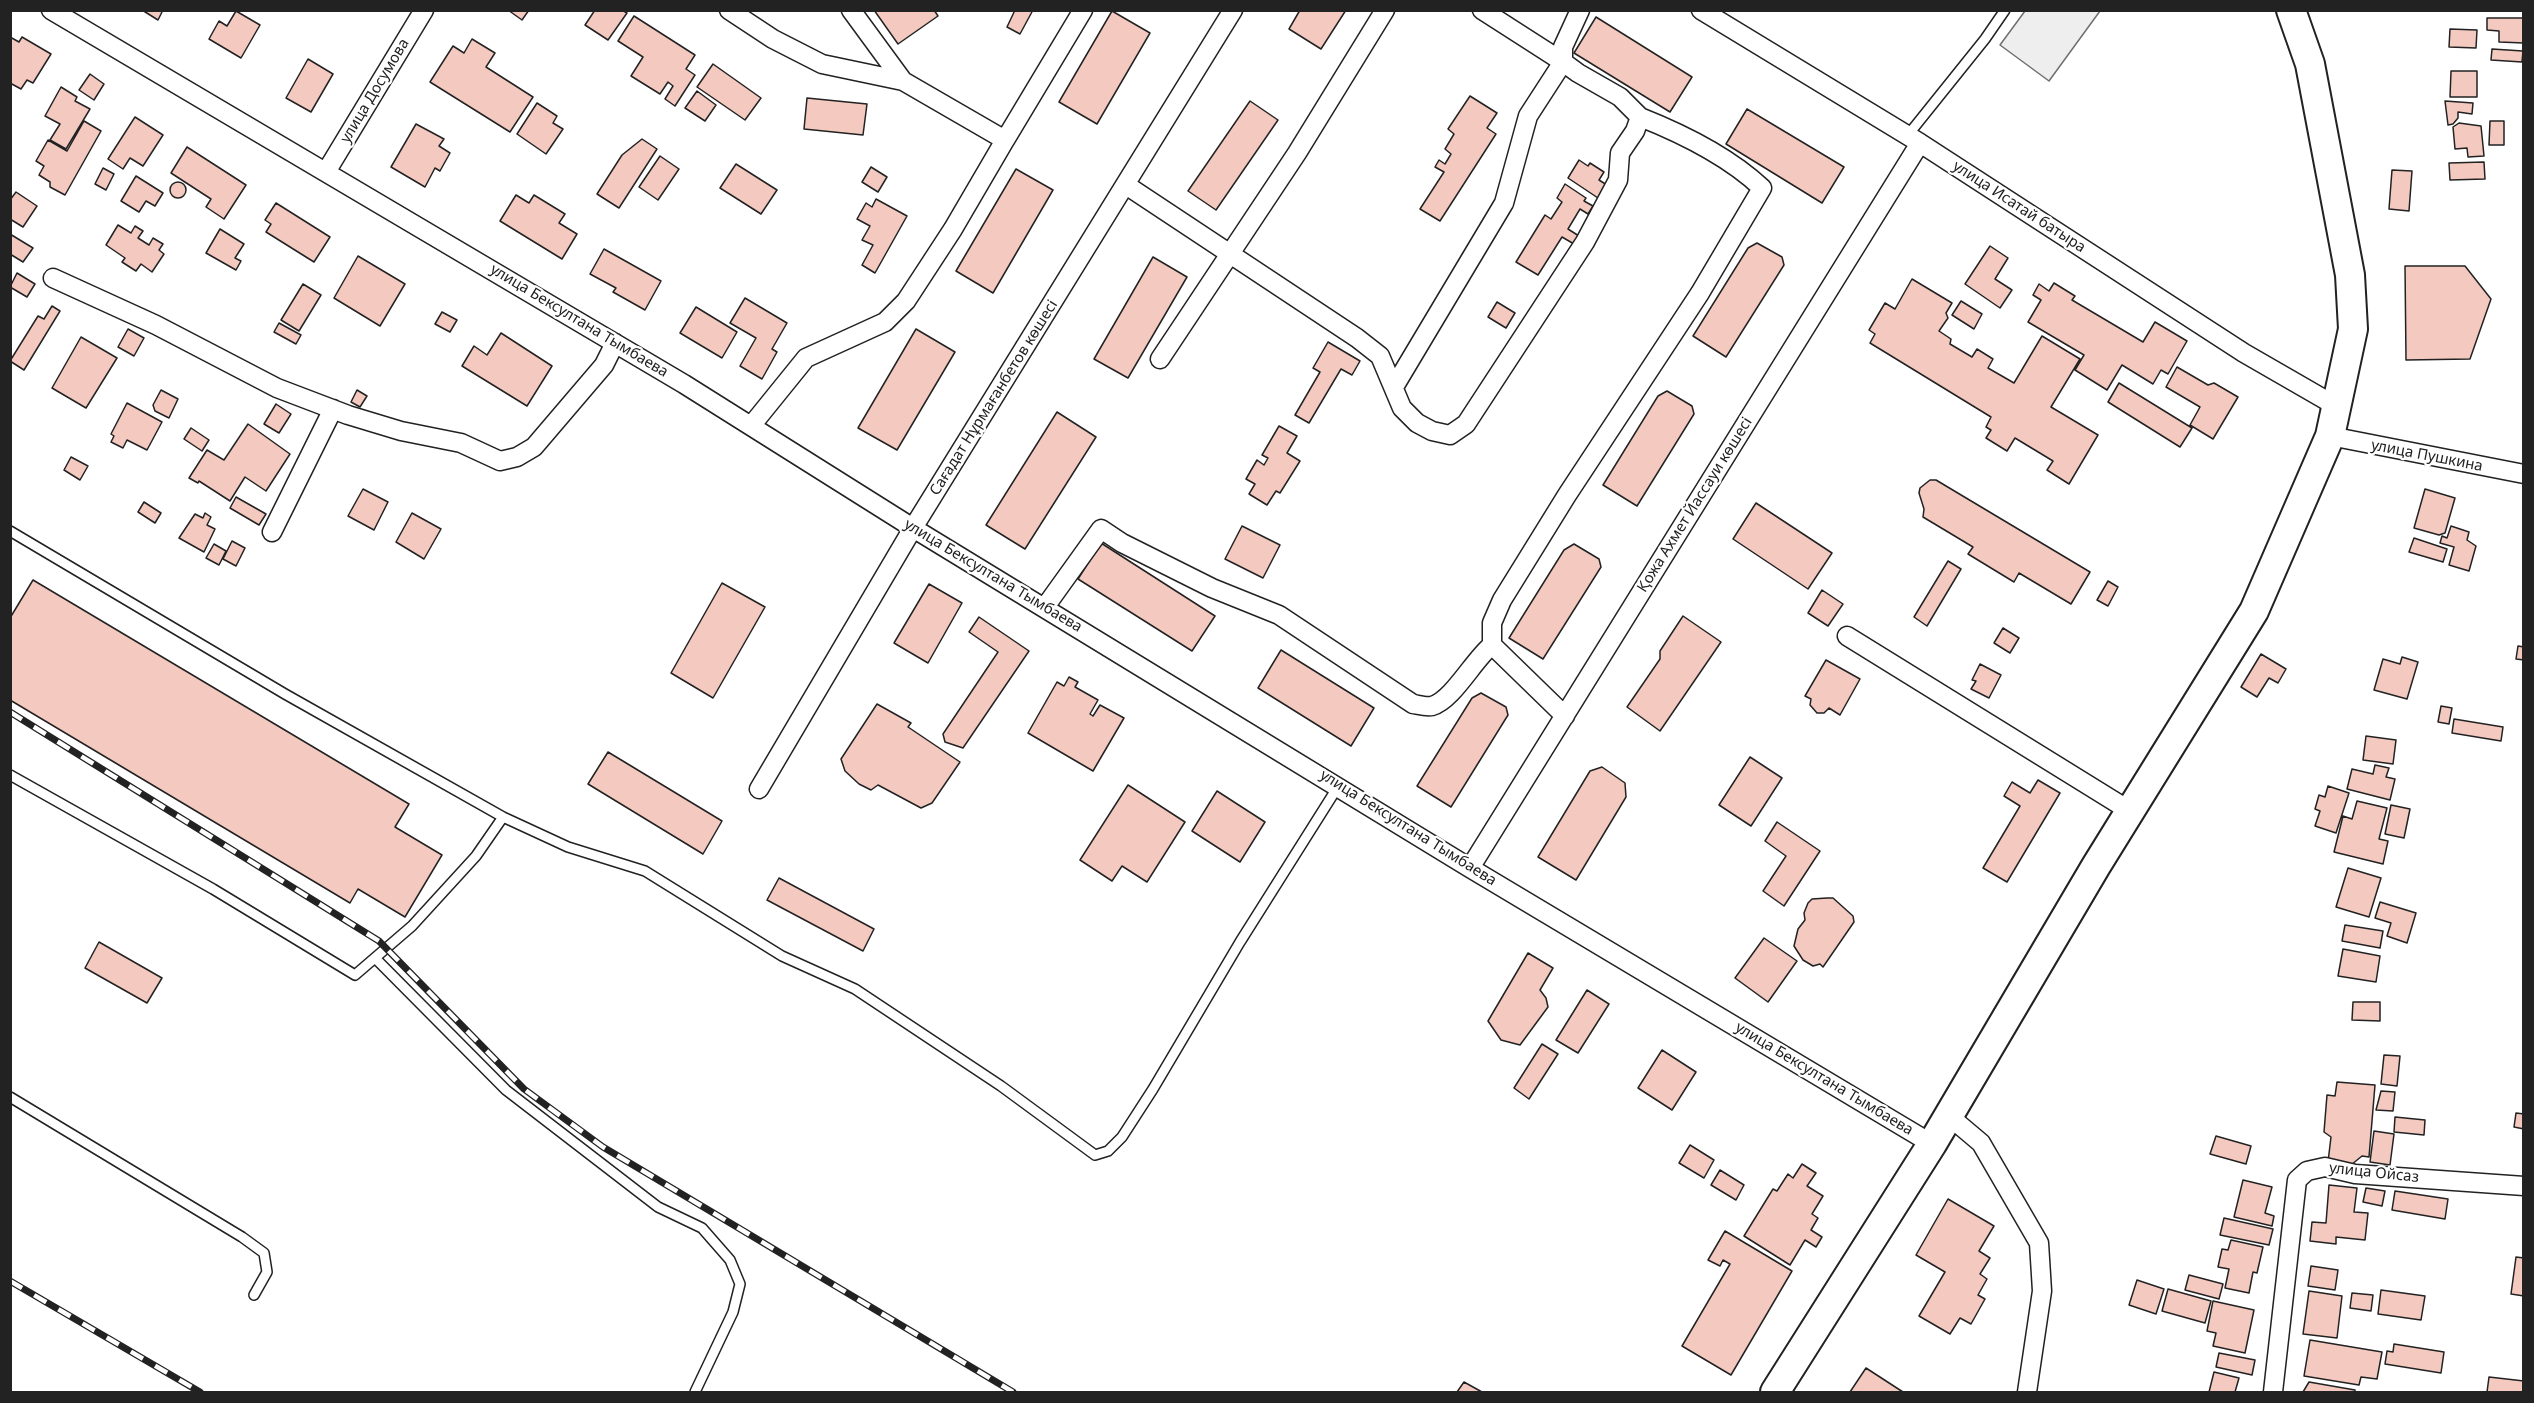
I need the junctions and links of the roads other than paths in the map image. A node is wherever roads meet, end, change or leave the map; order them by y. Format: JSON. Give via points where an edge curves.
{"nodes":[{"id":1,"x":51,"y":10,"type":"edge"},
{"id":2,"x":424,"y":10,"type":"edge"},
{"id":3,"x":729,"y":10,"type":"edge"},
{"id":4,"x":851,"y":10,"type":"edge"},
{"id":5,"x":1083,"y":10,"type":"edge"},
{"id":6,"x":1233,"y":10,"type":"edge"},
{"id":7,"x":1385,"y":10,"type":"edge"},
{"id":8,"x":1482,"y":10,"type":"edge"},
{"id":9,"x":1580,"y":10,"type":"edge"},
{"id":10,"x":1701,"y":10,"type":"edge"},
{"id":11,"x":2005,"y":10,"type":"edge"},
{"id":12,"x":2290,"y":10,"type":"edge"},
{"id":13,"x":73,"y":16,"type":"edge"},
{"id":14,"x":1563,"y":62,"type":"junction"},
{"id":15,"x":903,"y":81,"type":"junction"},
{"id":16,"x":1640,"y":117,"type":"junction"},
{"id":17,"x":1914,"y":139,"type":"junction"},
{"id":18,"x":1005,"y":140,"type":"junction"},
{"id":19,"x":326,"y":172,"type":"junction"},
{"id":20,"x":1126,"y":185,"type":"junction"},
{"id":21,"x":1230,"y":255,"type":"junction"},
{"id":22,"x":53,"y":279,"type":"dead end"},
{"id":23,"x":615,"y":343,"type":"junction"},
{"id":24,"x":1160,"y":359,"type":"dead end"},
{"id":25,"x":1394,"y":387,"type":"junction"},
{"id":26,"x":2336,"y":406,"type":"junction"},
{"id":27,"x":333,"y":410,"type":"junction"},
{"id":28,"x":751,"y":426,"type":"junction"},
{"id":29,"x":2330,"y":436,"type":"junction"},
{"id":30,"x":2523,"y":474,"type":"edge"},
{"id":31,"x":913,"y":528,"type":"junction"},
{"id":32,"x":10,"y":531,"type":"edge"},
{"id":33,"x":272,"y":532,"type":"dead end"},
{"id":34,"x":1045,"y":607,"type":"junction"},
{"id":35,"x":1847,"y":636,"type":"dead end"},
{"id":36,"x":1492,"y":645,"type":"junction"},
{"id":37,"x":1565,"y":716,"type":"junction"},
{"id":38,"x":10,"y":775,"type":"edge"},
{"id":39,"x":1339,"y":785,"type":"junction"},
{"id":40,"x":759,"y":789,"type":"dead end"},
{"id":41,"x":2130,"y":811,"type":"junction"},
{"id":42,"x":503,"y":817,"type":"junction"},
{"id":43,"x":1470,"y":868,"type":"junction"},
{"id":44,"x":375,"y":958,"type":"junction"},
{"id":45,"x":10,"y":1097,"type":"edge"},
{"id":46,"x":1949,"y":1116,"type":"junction"},
{"id":47,"x":1932,"y":1144,"type":"junction"},
{"id":48,"x":2523,"y":1186,"type":"edge"},
{"id":49,"x":254,"y":1295,"type":"dead end"},
{"id":50,"x":694,"y":1392,"type":"edge"},
{"id":51,"x":1776,"y":1392,"type":"edge"},
{"id":52,"x":2027,"y":1392,"type":"edge"},
{"id":53,"x":2273,"y":1392,"type":"edge"}],
"edges":[{"from":1,"to":13,"type":"street","name":"улица Бексултана Тымбаева"},
{"from":2,"to":19,"type":"street","name":"улица Досумова"},
{"from":3,"to":15,"type":"street","via":[[822,64]]},
{"from":4,"to":15,"type":"street"},
{"from":5,"to":18,"type":"street"},
{"from":6,"to":20,"type":"street","name":"Сағадат Нұрмағанбетов көшесі"},
{"from":7,"to":21,"type":"street"},
{"from":8,"to":14,"type":"street"},
{"from":9,"to":14,"type":"street","via":[[1563,47]]},
{"from":10,"to":17,"type":"street","name":"улица Исатай батыра"},
{"from":11,"to":17,"type":"lane"},
{"from":12,"to":26,"type":"main road","via":[[2310,64],[2350,275],[2353,330]]},
{"from":13,"to":19,"type":"street","name":"улица Бексултана Тымбаева"},
{"from":14,"to":16,"type":"street","via":[[1620,97]]},
{"from":14,"to":25,"type":"street","via":[[1528,116],[1504,203]]},
{"from":15,"to":18,"type":"street"},
{"from":16,"to":25,"type":"street","via":[[1620,153],[1618,180],[1585,242],[1466,424],[1450,435],[1432,431],[1402,408]]},
{"from":16,"to":36,"type":"street","via":[[1683,134],[1762,188],[1700,294],[1502,600],[1492,623]]},
{"from":17,"to":26,"type":"street","name":"улица Исатай батыра","via":[[2244,353]]},
{"from":17,"to":37,"type":"street","name":"Қожа Ахмет Йассауи көшесі"},
{"from":18,"to":28,"type":"street","via":[[906,301],[885,322],[806,358]]},
{"from":19,"to":23,"type":"street","name":"улица Бексултана Тымбаева"},
{"from":20,"to":21,"type":"street"},
{"from":20,"to":31,"type":"street","name":"Сағадат Нұрмағанбетов көшесі"},
{"from":21,"to":24,"type":"street"},
{"from":21,"to":25,"type":"street","via":[[1313,307],[1380,356]]},
{"from":22,"to":27,"type":"street","via":[[156,325],[277,388]]},
{"from":23,"to":27,"type":"street","via":[[604,365],[554,425],[534,447],[517,458],[500,461],[461,443],[401,431]]},
{"from":23,"to":28,"type":"street","name":"улица Бексултана Тымбаева"},
{"from":26,"to":29,"type":"main road"},
{"from":27,"to":33,"type":"street"},
{"from":28,"to":31,"type":"street","name":"улица Бексултана Тымбаева"},
{"from":29,"to":30,"type":"street","name":"улица Пушкина"},
{"from":29,"to":41,"type":"main road","via":[[2254,611]]},
{"from":31,"to":34,"type":"street","name":"улица Бексултана Тымбаева"},
{"from":31,"to":40,"type":"street","name":"Сағадат Нұрмағанбетов көшесі"},
{"from":32,"to":42,"type":"lane"},
{"from":34,"to":36,"type":"street","via":[[1101,529],[1212,588],[1279,615],[1413,704],[1429,707],[1438,703]]},
{"from":34,"to":39,"type":"street","name":"улица Бексултана Тымбаева"},
{"from":35,"to":41,"type":"street"},
{"from":36,"to":37,"type":"street"},
{"from":37,"to":43,"type":"street","name":"Қожа Ахмет Йассауи көшесі"},
{"from":38,"to":44,"type":"lane","via":[[213,889],[355,975]]},
{"from":39,"to":42,"type":"lane","via":[[1128,1127],[1108,1151],[1095,1155],[1001,1086],[855,989],[782,956],[645,871],[568,847]]},
{"from":39,"to":43,"type":"street","name":"улица Бексултана Тымбаева"},
{"from":41,"to":46,"type":"main road"},
{"from":42,"to":44,"type":"lane","via":[[476,856],[426,911]]},
{"from":43,"to":47,"type":"street","name":"улица Бексултана Тымбаева"},
{"from":44,"to":50,"type":"lane","via":[[506,1090],[658,1207],[702,1228],[730,1260],[740,1284],[733,1312]]},
{"from":45,"to":49,"type":"lane","via":[[264,1253],[267,1272]]},
{"from":46,"to":47,"type":"main road"},
{"from":46,"to":52,"type":"street","via":[[1981,1143],[2039,1243],[2042,1291]]},
{"from":47,"to":51,"type":"main road"},
{"from":48,"to":53,"type":"street","name":"улица Ойсаз","via":[[2355,1173],[2325,1167],[2307,1171],[2297,1180]]}]}
